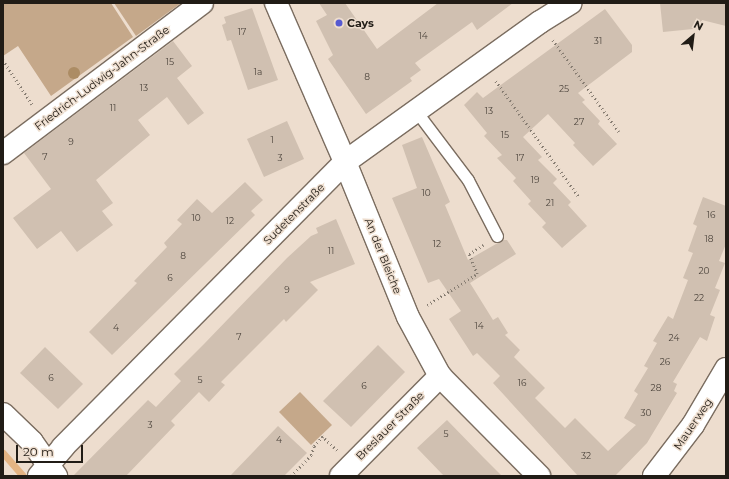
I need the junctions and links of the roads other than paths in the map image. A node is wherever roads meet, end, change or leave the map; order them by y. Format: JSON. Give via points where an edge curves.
{"nodes":[{"id":1,"x":202,"y":3,"type":"edge"},
{"id":2,"x":276,"y":3,"type":"edge"},
{"id":3,"x":571,"y":3,"type":"edge"},
{"id":4,"x":416,"y":111,"type":"junction"},
{"id":5,"x":3,"y":153,"type":"edge"},
{"id":6,"x":345,"y":162,"type":"junction"},
{"id":7,"x":497,"y":236,"type":"road end"},
{"id":8,"x":726,"y":369,"type":"edge"},
{"id":9,"x":440,"y":376,"type":"junction"},
{"id":10,"x":3,"y":414,"type":"edge"},
{"id":11,"x":46,"y":473,"type":"edge"},
{"id":12,"x":341,"y":476,"type":"edge"},
{"id":13,"x":539,"y":476,"type":"edge"},
{"id":14,"x":654,"y":476,"type":"edge"}],
"edges":[{"from":1,"to":5,"type":"street","name":"Friedrich-Ludwig-Jahn-Straße"},
{"from":2,"to":6,"type":"street","name":"An der Bleiche"},
{"from":3,"to":4,"type":"street","name":"Sudetenstraße","via":[[540,22]]},
{"from":4,"to":6,"type":"street","name":"Sudetenstraße"},
{"from":4,"to":7,"type":"lane","via":[[468,180]]},
{"from":6,"to":9,"type":"street","name":"An der Bleiche","via":[[408,317]]},
{"from":6,"to":11,"type":"street","name":"Sudetenstraße","via":[[63,447]]},
{"from":8,"to":14,"type":"street","name":"Mauerweg","via":[[693,425]]},
{"from":9,"to":12,"type":"street","name":"Breslauer Straße"},
{"from":9,"to":13,"type":"street","name":"An der Bleiche"},
{"from":10,"to":11,"type":"street","via":[[32,442]]}]}
